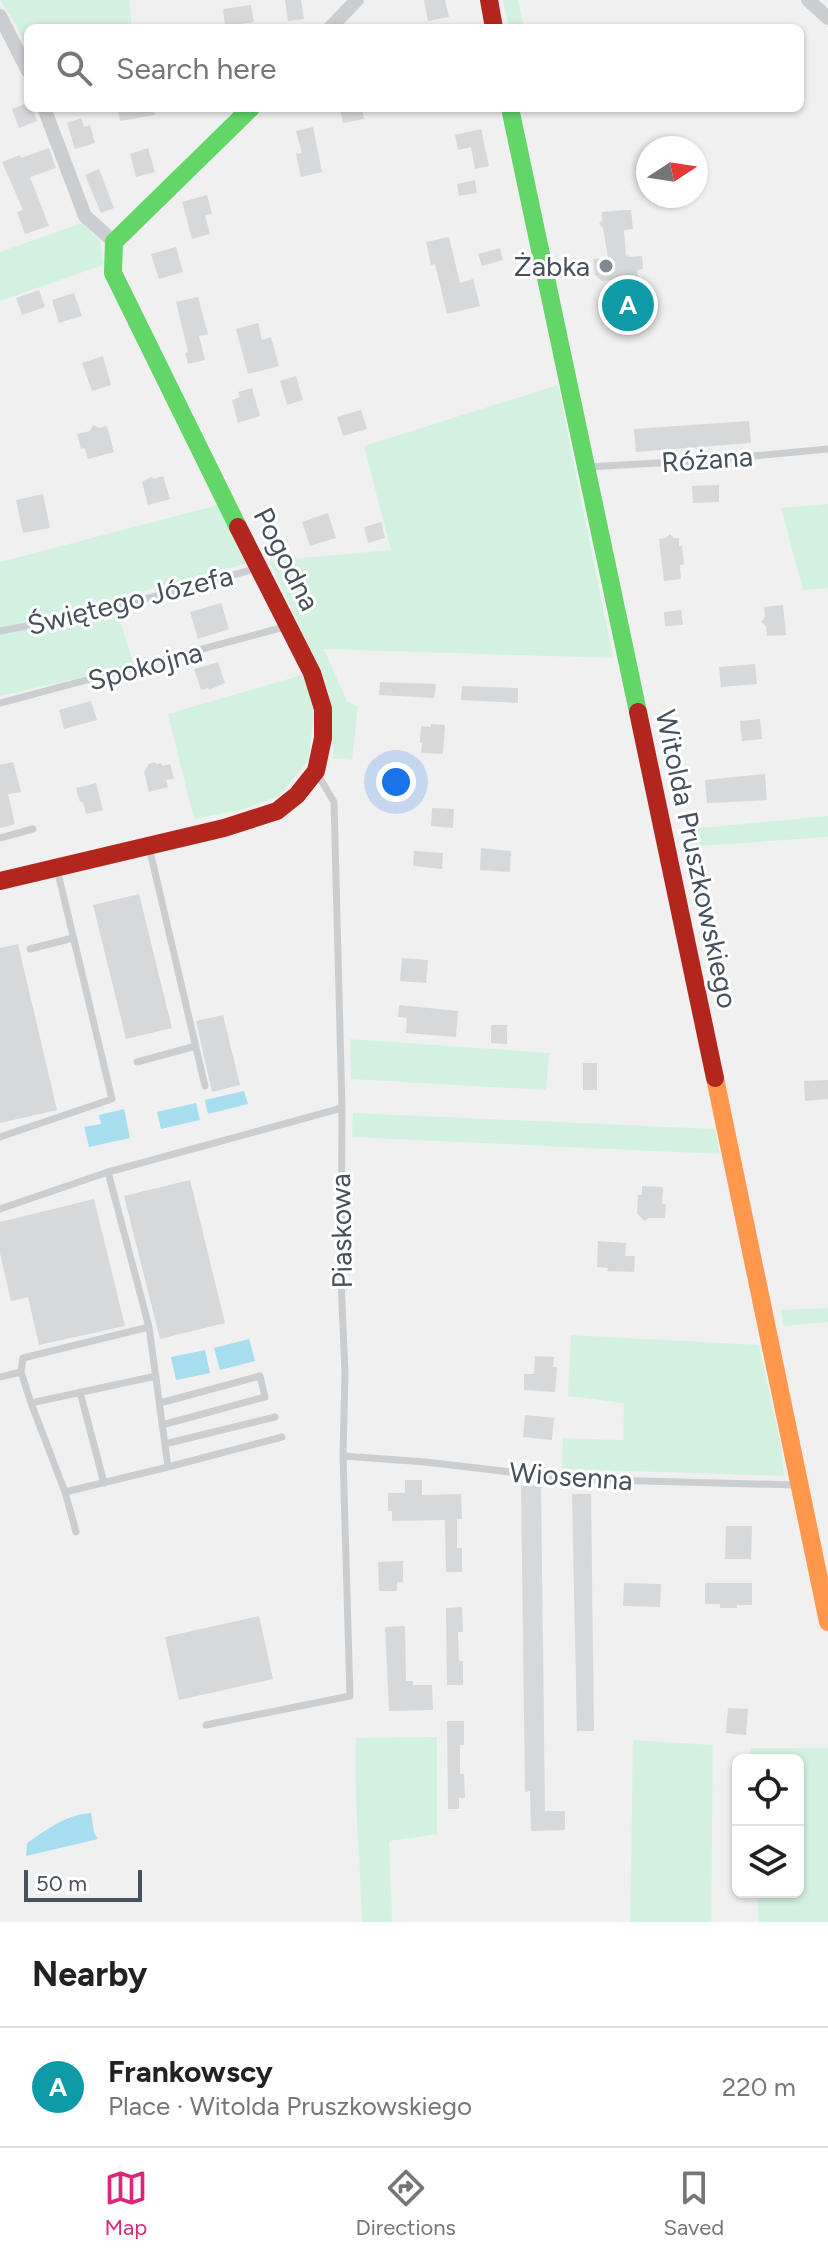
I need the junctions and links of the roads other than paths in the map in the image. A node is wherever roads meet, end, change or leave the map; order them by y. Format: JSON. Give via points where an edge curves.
{"nodes":[{"id":1,"x":357,"y":0,"type":"edge"},
{"id":2,"x":489,"y":0,"type":"edge"},
{"id":3,"x":808,"y":0,"type":"edge"},
{"id":4,"x":0,"y":16,"type":"edge"},
{"id":5,"x":828,"y":18,"type":"edge"},
{"id":6,"x":334,"y":24,"type":"edge"},
{"id":7,"x":493,"y":24,"type":"edge"},
{"id":8,"x":24,"y":63,"type":"edge"},
{"id":9,"x":46,"y":112,"type":"edge"},
{"id":10,"x":247,"y":112,"type":"edge"},
{"id":11,"x":511,"y":112,"type":"edge"},
{"id":12,"x":114,"y":242,"type":"junction"},
{"id":13,"x":828,"y":449,"type":"edge"},
{"id":14,"x":585,"y":467,"type":"junction"},
{"id":15,"x":260,"y":567,"type":"junction"},
{"id":16,"x":290,"y":625,"type":"junction"},
{"id":17,"x":0,"y":631,"type":"edge"},
{"id":18,"x":0,"y":703,"type":"edge"},
{"id":19,"x":316,"y":771,"type":"junction"},
{"id":20,"x":33,"y":829,"type":"dead end"},
{"id":21,"x":0,"y":838,"type":"edge"},
{"id":22,"x":149,"y":845,"type":"junction"},
{"id":23,"x":56,"y":866,"type":"junction"},
{"id":24,"x":0,"y":881,"type":"edge"},
{"id":25,"x":73,"y":938,"type":"junction"},
{"id":26,"x":30,"y":949,"type":"dead end"},
{"id":27,"x":196,"y":1046,"type":"junction"},
{"id":28,"x":137,"y":1062,"type":"dead end"},
{"id":29,"x":205,"y":1086,"type":"dead end"},
{"id":30,"x":342,"y":1108,"type":"junction"},
{"id":31,"x":0,"y":1137,"type":"edge"},
{"id":32,"x":108,"y":1172,"type":"junction"},
{"id":33,"x":0,"y":1209,"type":"edge"},
{"id":34,"x":149,"y":1327,"type":"junction"},
{"id":35,"x":21,"y":1372,"type":"junction"},
{"id":36,"x":156,"y":1376,"type":"junction"},
{"id":37,"x":0,"y":1377,"type":"edge"},
{"id":38,"x":80,"y":1392,"type":"junction"},
{"id":39,"x":31,"y":1403,"type":"junction"},
{"id":40,"x":160,"y":1403,"type":"junction"},
{"id":41,"x":275,"y":1417,"type":"dead end"},
{"id":42,"x":162,"y":1425,"type":"junction"},
{"id":43,"x":282,"y":1437,"type":"dead end"},
{"id":44,"x":165,"y":1444,"type":"junction"},
{"id":45,"x":343,"y":1456,"type":"junction"},
{"id":46,"x":168,"y":1467,"type":"junction"},
{"id":47,"x":104,"y":1483,"type":"junction"},
{"id":48,"x":800,"y":1485,"type":"junction"},
{"id":49,"x":65,"y":1492,"type":"junction"},
{"id":50,"x":76,"y":1532,"type":"dead end"},
{"id":51,"x":828,"y":1622,"type":"edge"},
{"id":52,"x":206,"y":1725,"type":"dead end"}],
"edges":[{"from":1,"to":6,"type":"street"},
{"from":2,"to":7,"type":"street"},
{"from":3,"to":5,"type":"street"},
{"from":4,"to":8,"type":"street"},
{"from":9,"to":12,"type":"street","via":[[85,216]]},
{"from":10,"to":12,"type":"street"},
{"from":11,"to":14,"type":"street","name":"Witolda Pruszkowskiego"},
{"from":12,"to":15,"type":"street","name":"Pogodna","via":[[113,273]]},
{"from":13,"to":14,"type":"lane","name":"Różana"},
{"from":14,"to":48,"type":"street","name":"Witolda Pruszkowskiego"},
{"from":15,"to":16,"type":"street","name":"Pogodna"},
{"from":15,"to":17,"type":"lane","name":"Świętego Józefa","via":[[94,613]]},
{"from":16,"to":18,"type":"lane","name":"Spokojna"},
{"from":16,"to":19,"type":"street","name":"Pogodna","via":[[323,709]]},
{"from":19,"to":22,"type":"street","via":[[277,811]]},
{"from":19,"to":30,"type":"lane","name":"Piaskowa","via":[[334,802]]},
{"from":20,"to":21,"type":"lane"},
{"from":22,"to":23,"type":"street"},
{"from":22,"to":27,"type":"lane"},
{"from":23,"to":24,"type":"street"},
{"from":23,"to":25,"type":"lane"},
{"from":25,"to":26,"type":"lane"},
{"from":25,"to":31,"type":"lane","via":[[112,1099]]},
{"from":27,"to":28,"type":"lane"},
{"from":27,"to":29,"type":"lane"},
{"from":30,"to":32,"type":"lane"},
{"from":30,"to":45,"type":"lane","name":"Piaskowa"},
{"from":32,"to":33,"type":"lane"},
{"from":32,"to":34,"type":"lane"},
{"from":34,"to":35,"type":"lane","via":[[23,1358]]},
{"from":34,"to":36,"type":"lane"},
{"from":35,"to":37,"type":"lane"},
{"from":35,"to":39,"type":"lane"},
{"from":36,"to":38,"type":"lane"},
{"from":36,"to":40,"type":"lane"},
{"from":38,"to":39,"type":"lane"},
{"from":38,"to":47,"type":"lane"},
{"from":39,"to":49,"type":"lane"},
{"from":40,"to":42,"type":"lane"},
{"from":40,"to":42,"type":"lane","via":[[260,1376],[265,1397]]},
{"from":41,"to":44,"type":"lane"},
{"from":42,"to":44,"type":"lane"},
{"from":43,"to":46,"type":"lane"},
{"from":44,"to":46,"type":"lane"},
{"from":45,"to":48,"type":"lane","name":"Wiosenna","via":[[571,1479]]},
{"from":45,"to":52,"type":"lane","name":"Piaskowa","via":[[350,1696]]},
{"from":46,"to":47,"type":"lane"},
{"from":47,"to":49,"type":"lane"},
{"from":48,"to":51,"type":"street","name":"Witolda Pruszkowskiego"},
{"from":49,"to":50,"type":"lane"}]}
